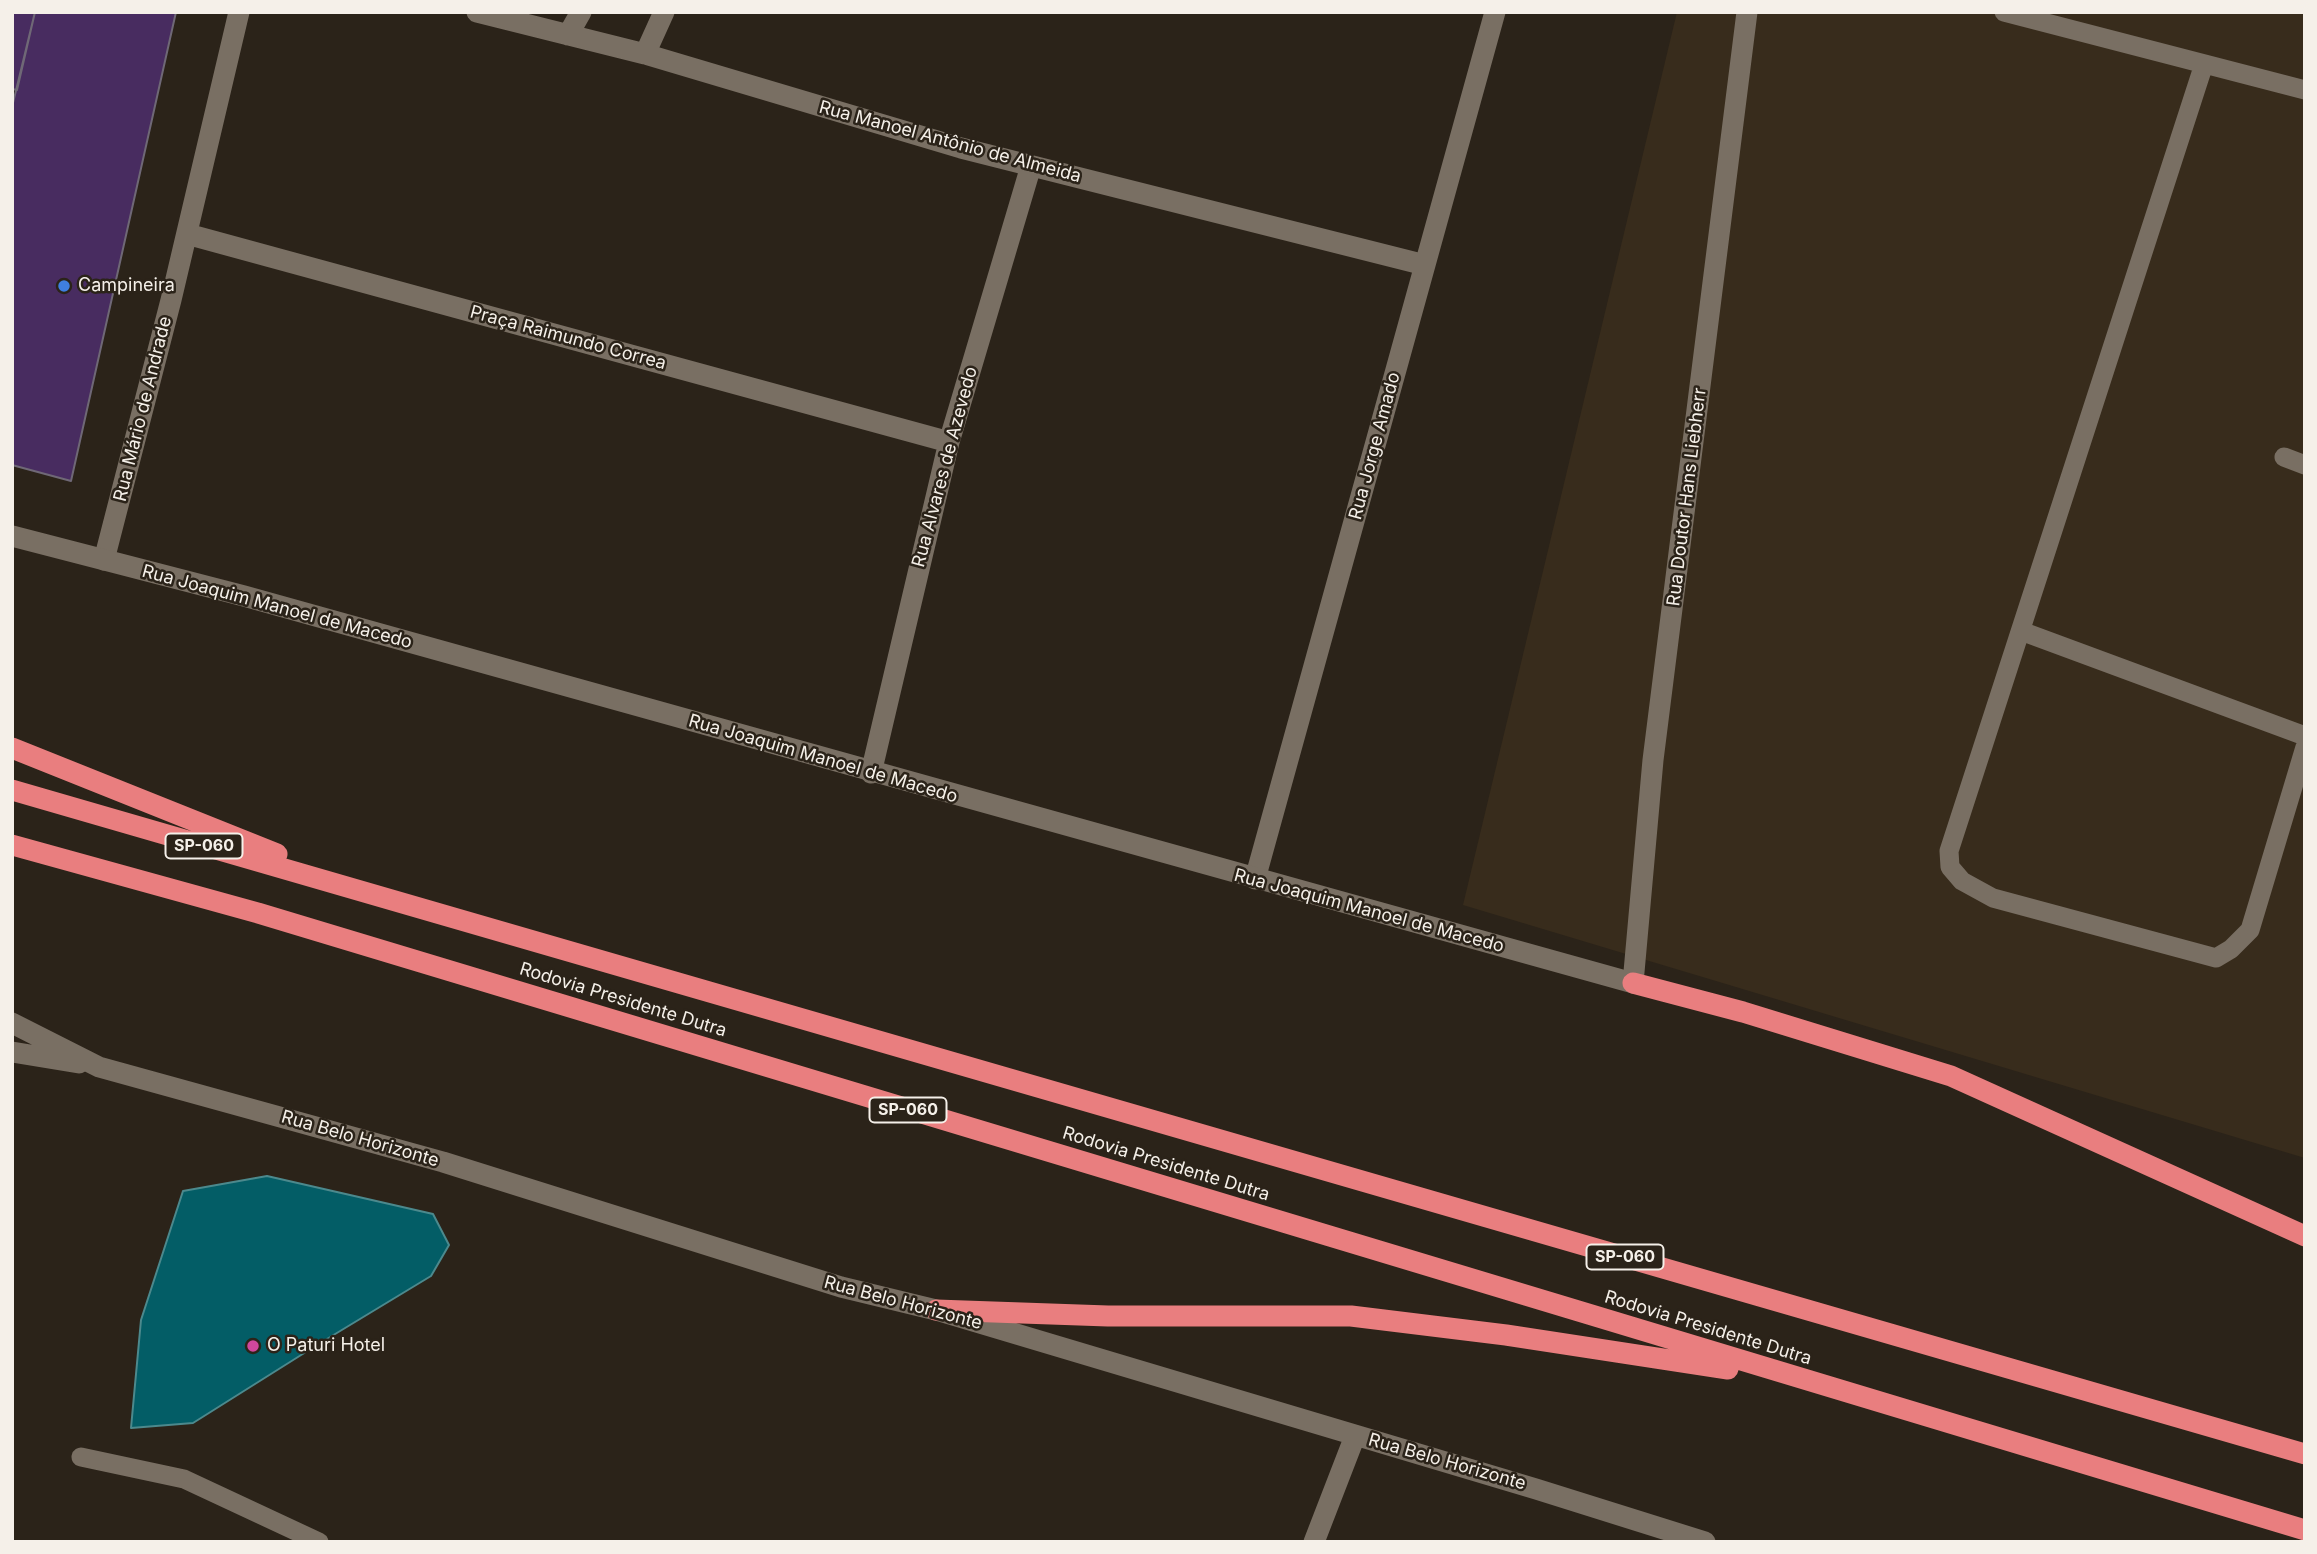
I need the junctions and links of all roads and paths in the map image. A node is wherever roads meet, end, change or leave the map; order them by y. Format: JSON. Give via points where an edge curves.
{"nodes":[{"id":1,"x":239,"y":12,"type":"edge"},
{"id":2,"x":477,"y":12,"type":"edge"},
{"id":3,"x":581,"y":12,"type":"edge"},
{"id":4,"x":664,"y":12,"type":"edge"},
{"id":5,"x":1495,"y":12,"type":"edge"},
{"id":6,"x":1747,"y":12,"type":"edge"},
{"id":7,"x":2004,"y":12,"type":"edge"},
{"id":8,"x":568,"y":35,"type":"junction"},
{"id":9,"x":645,"y":54,"type":"junction"},
{"id":10,"x":2204,"y":64,"type":"junction"},
{"id":11,"x":2305,"y":90,"type":"edge"},
{"id":12,"x":1031,"y":166,"type":"junction"},
{"id":13,"x":187,"y":234,"type":"junction"},
{"id":14,"x":1424,"y":265,"type":"junction"},
{"id":15,"x":949,"y":442,"type":"junction"},
{"id":16,"x":2284,"y":457,"type":"dead end"},
{"id":17,"x":2305,"y":465,"type":"edge"},
{"id":18,"x":12,"y":536,"type":"edge"},
{"id":19,"x":104,"y":560,"type":"junction"},
{"id":20,"x":2021,"y":631,"type":"junction"},
{"id":21,"x":2305,"y":736,"type":"edge"},
{"id":22,"x":2305,"y":747,"type":"edge"},
{"id":23,"x":12,"y":748,"type":"edge"},
{"id":24,"x":871,"y":772,"type":"junction"},
{"id":25,"x":12,"y":790,"type":"edge"},
{"id":26,"x":12,"y":845,"type":"edge"},
{"id":27,"x":1255,"y":879,"type":"junction"},
{"id":28,"x":397,"y":901,"type":"junction"},
{"id":29,"x":1633,"y":983,"type":"junction"},
{"id":30,"x":12,"y":1023,"type":"edge"},
{"id":31,"x":12,"y":1052,"type":"edge"},
{"id":32,"x":99,"y":1067,"type":"junction"},
{"id":33,"x":2305,"y":1236,"type":"edge"},
{"id":34,"x":936,"y":1310,"type":"junction"},
{"id":35,"x":1802,"y":1380,"type":"junction"},
{"id":36,"x":1355,"y":1436,"type":"junction"},
{"id":37,"x":2305,"y":1454,"type":"edge"},
{"id":38,"x":81,"y":1457,"type":"dead end"},
{"id":39,"x":2305,"y":1530,"type":"edge"},
{"id":40,"x":319,"y":1542,"type":"edge"},
{"id":41,"x":1314,"y":1542,"type":"edge"},
{"id":42,"x":1705,"y":1542,"type":"edge"}],
"edges":[{"from":1,"to":13,"type":"street","name":"Rua Mário de Andrade"},
{"from":2,"to":8,"type":"street","name":"Rua Manoel Antônio de Almeida"},
{"from":3,"to":8,"type":"street"},
{"from":4,"to":9,"type":"street"},
{"from":5,"to":14,"type":"street","name":"Rua Jorge Amado"},
{"from":6,"to":29,"type":"street","name":"Rua Doutor Hans Liebherr","via":[[1653,760]]},
{"from":7,"to":10,"type":"lane"},
{"from":8,"to":9,"type":"street","name":"Rua Manoel Antônio de Almeida"},
{"from":9,"to":12,"type":"street","name":"Rua Manoel Antônio de Almeida"},
{"from":10,"to":11,"type":"lane"},
{"from":10,"to":20,"type":"lane"},
{"from":12,"to":14,"type":"street","name":"Rua Manoel Antônio de Almeida"},
{"from":12,"to":15,"type":"street","name":"Rua Alvares de Azevedo"},
{"from":13,"to":15,"type":"street","name":"Praça Raimundo Correa"},
{"from":13,"to":19,"type":"street","name":"Rua Mário de Andrade"},
{"from":14,"to":27,"type":"street","name":"Rua Jorge Amado"},
{"from":15,"to":24,"type":"street","name":"Rua Alvares de Azevedo"},
{"from":16,"to":17,"type":"lane"},
{"from":18,"to":19,"type":"street","name":"Rua Joaquim Manoel de Macedo"},
{"from":19,"to":24,"type":"street","name":"Rua Joaquim Manoel de Macedo"},
{"from":20,"to":21,"type":"lane"},
{"from":20,"to":22,"type":"lane","via":[[1949,851],[1950,867],[1962,881],[1993,898],[2216,958],[2249,930]]},
{"from":23,"to":28,"type":"highway"},
{"from":24,"to":27,"type":"street","name":"Rua Joaquim Manoel de Macedo"},
{"from":25,"to":28,"type":"highway","name":"Rodovia Presidente Dutra","number":"SP-060"},
{"from":26,"to":35,"type":"highway","name":"Rodovia Presidente Dutra","number":"SP-060","via":[[258,913]]},
{"from":27,"to":29,"type":"street","name":"Rua Joaquim Manoel de Macedo"},
{"from":28,"to":37,"type":"highway","name":"Rodovia Presidente Dutra","number":"SP-060"},
{"from":29,"to":33,"type":"highway","via":[[1951,1076]]},
{"from":30,"to":32,"type":"street","name":"Rua Belo Horizonte"},
{"from":31,"to":32,"type":"street","name":"Rua Belo Horizonte"},
{"from":32,"to":34,"type":"street","name":"Rua Belo Horizonte","via":[[443,1162],[841,1287]]},
{"from":34,"to":35,"type":"highway","via":[[1108,1317],[1351,1316]]},
{"from":34,"to":36,"type":"street","name":"Rua Belo Horizonte"},
{"from":35,"to":39,"type":"highway","name":"Rodovia Presidente Dutra","number":"SP-060"},
{"from":36,"to":41,"type":"street"},
{"from":36,"to":42,"type":"street","name":"Rua Belo Horizonte"},
{"from":38,"to":40,"type":"lane","via":[[184,1479]]}]}
